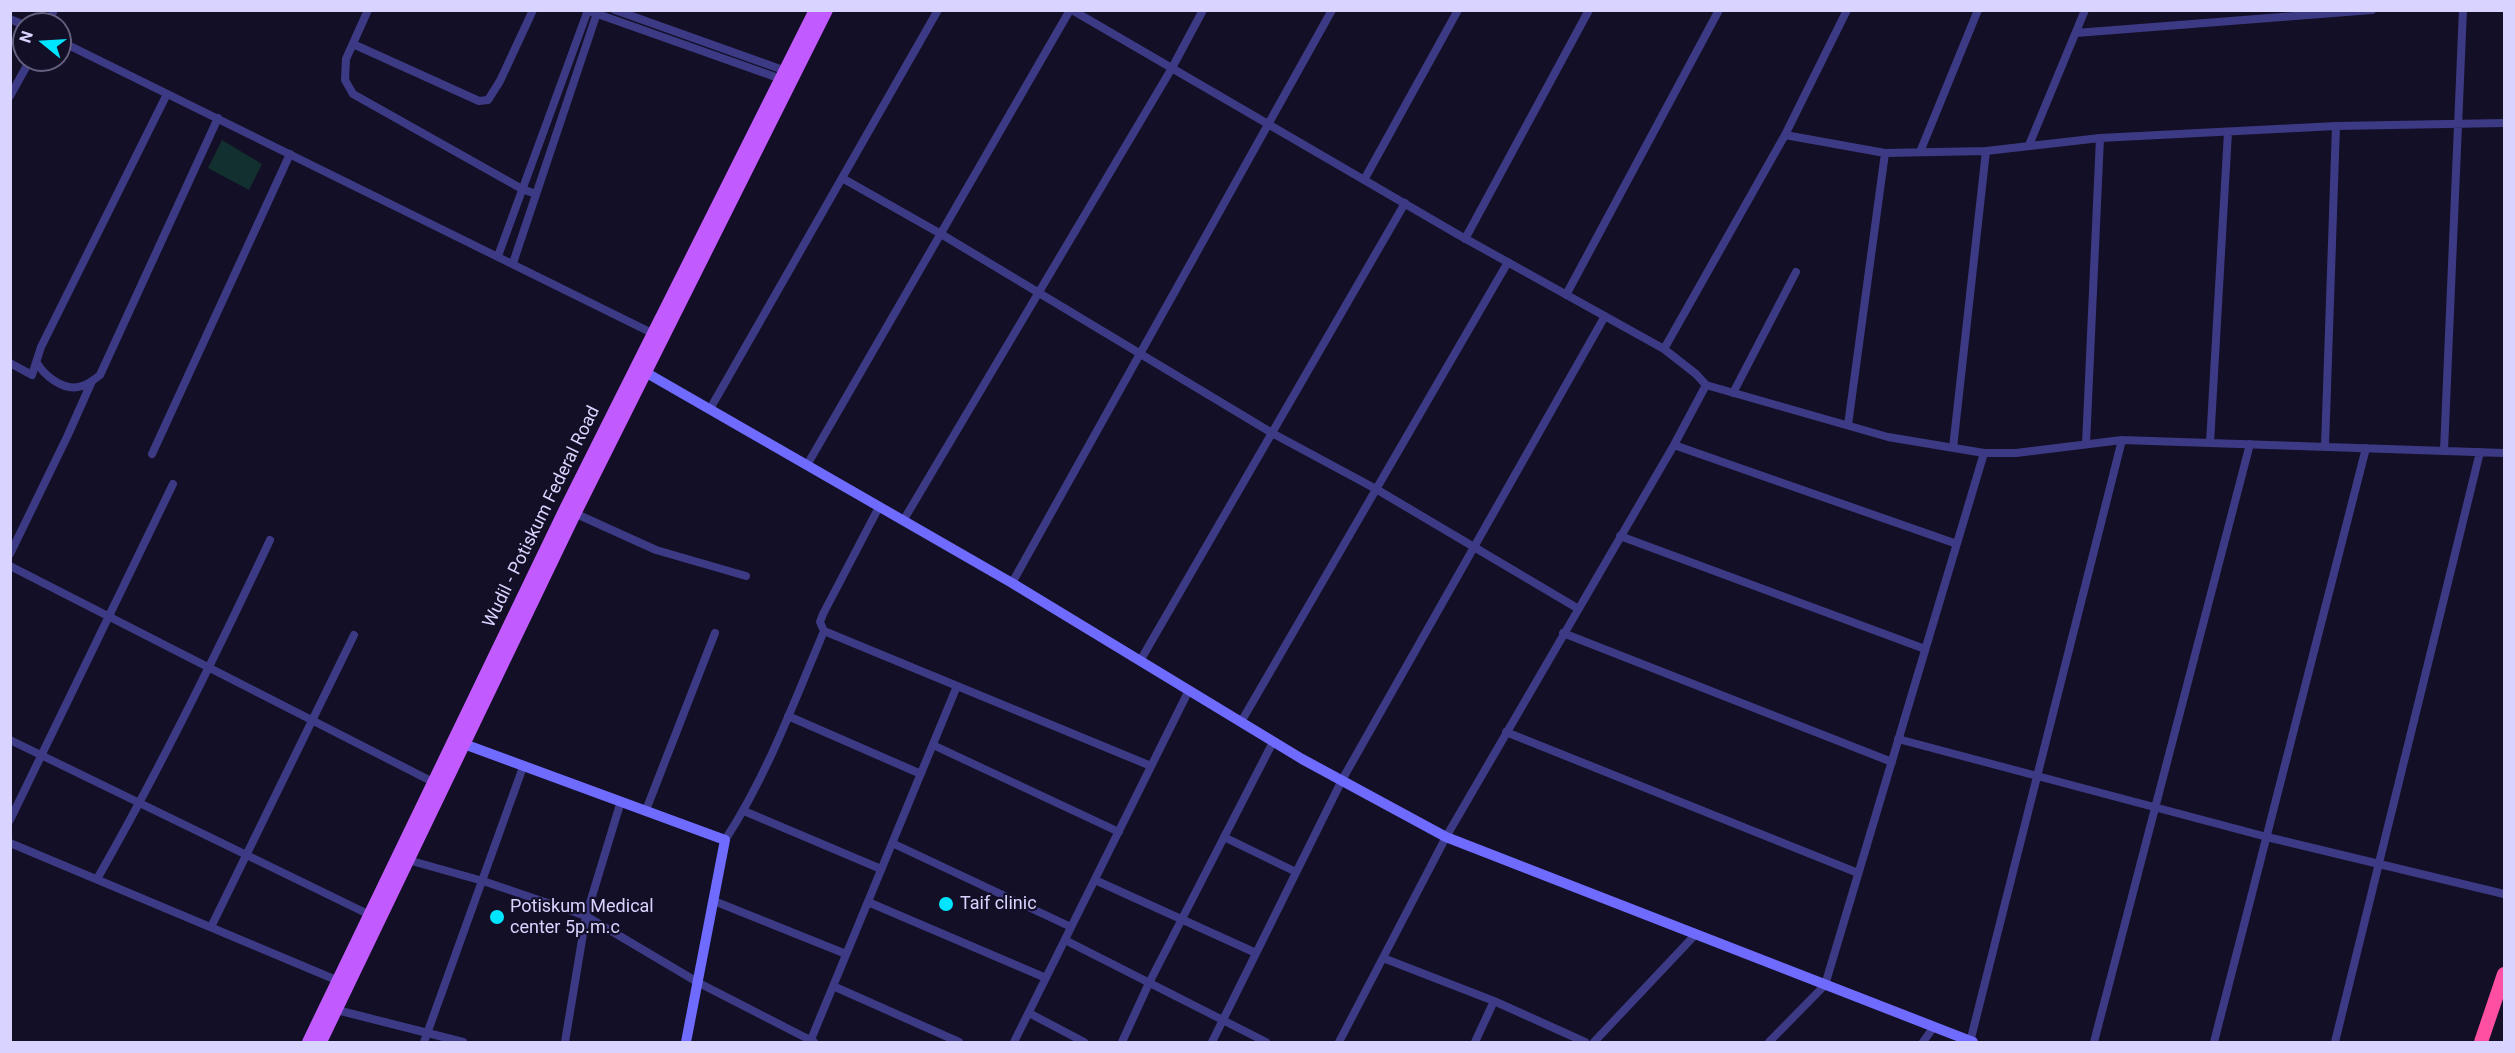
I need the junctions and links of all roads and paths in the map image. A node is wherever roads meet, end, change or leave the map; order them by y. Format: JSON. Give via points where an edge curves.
{"nodes":[{"id":1,"x":368,"y":10,"type":"edge"},
{"id":2,"x":533,"y":10,"type":"edge"},
{"id":3,"x":588,"y":10,"type":"edge"},
{"id":4,"x":615,"y":10,"type":"edge"},
{"id":5,"x":815,"y":10,"type":"edge"},
{"id":6,"x":827,"y":10,"type":"edge"},
{"id":7,"x":938,"y":10,"type":"edge"},
{"id":8,"x":1071,"y":10,"type":"edge"},
{"id":9,"x":1203,"y":10,"type":"edge"},
{"id":10,"x":1332,"y":10,"type":"edge"},
{"id":11,"x":1458,"y":10,"type":"edge"},
{"id":12,"x":1589,"y":10,"type":"edge"},
{"id":13,"x":1719,"y":10,"type":"edge"},
{"id":14,"x":1847,"y":10,"type":"edge"},
{"id":15,"x":1978,"y":10,"type":"edge"},
{"id":16,"x":2085,"y":10,"type":"edge"},
{"id":17,"x":2372,"y":10,"type":"edge"},
{"id":18,"x":2463,"y":10,"type":"edge"},
{"id":19,"x":597,"y":12,"type":"edge"},
{"id":20,"x":2076,"y":33,"type":"junction"},
{"id":21,"x":353,"y":44,"type":"junction"},
{"id":22,"x":72,"y":47,"type":"edge"},
{"id":23,"x":1172,"y":68,"type":"junction"},
{"id":24,"x":23,"y":72,"type":"edge"},
{"id":25,"x":787,"y":77,"type":"junction"},
{"id":26,"x":168,"y":94,"type":"junction"},
{"id":27,"x":10,"y":96,"type":"edge"},
{"id":28,"x":218,"y":118,"type":"junction"},
{"id":29,"x":2460,"y":123,"type":"junction"},
{"id":30,"x":2505,"y":123,"type":"edge"},
{"id":31,"x":1267,"y":124,"type":"junction"},
{"id":32,"x":2336,"y":126,"type":"junction"},
{"id":33,"x":2228,"y":132,"type":"junction"},
{"id":34,"x":1785,"y":135,"type":"junction"},
{"id":35,"x":2100,"y":138,"type":"junction"},
{"id":36,"x":2029,"y":145,"type":"junction"},
{"id":37,"x":1986,"y":151,"type":"junction"},
{"id":38,"x":1920,"y":152,"type":"junction"},
{"id":39,"x":1885,"y":153,"type":"junction"},
{"id":40,"x":290,"y":154,"type":"junction"},
{"id":41,"x":842,"y":178,"type":"junction"},
{"id":42,"x":1364,"y":180,"type":"junction"},
{"id":43,"x":522,"y":189,"type":"junction"},
{"id":44,"x":536,"y":194,"type":"junction"},
{"id":45,"x":1405,"y":203,"type":"junction"},
{"id":46,"x":941,"y":234,"type":"junction"},
{"id":47,"x":1465,"y":238,"type":"junction"},
{"id":48,"x":498,"y":256,"type":"junction"},
{"id":49,"x":1508,"y":262,"type":"junction"},
{"id":50,"x":513,"y":263,"type":"junction"},
{"id":51,"x":1796,"y":272,"type":"dead end"},
{"id":52,"x":1039,"y":293,"type":"junction"},
{"id":53,"x":1566,"y":295,"type":"junction"},
{"id":54,"x":1605,"y":316,"type":"junction"},
{"id":55,"x":658,"y":336,"type":"junction"},
{"id":56,"x":1664,"y":349,"type":"junction"},
{"id":57,"x":1140,"y":354,"type":"junction"},
{"id":58,"x":10,"y":363,"type":"edge"},
{"id":59,"x":37,"y":363,"type":"junction"},
{"id":60,"x":645,"y":372,"type":"junction"},
{"id":61,"x":92,"y":381,"type":"junction"},
{"id":62,"x":1706,"y":385,"type":"junction"},
{"id":63,"x":1733,"y":393,"type":"junction"},
{"id":64,"x":710,"y":409,"type":"junction"},
{"id":65,"x":1848,"y":425,"type":"junction"},
{"id":66,"x":1272,"y":433,"type":"junction"},
{"id":67,"x":2122,"y":440,"type":"junction"},
{"id":68,"x":2210,"y":443,"type":"junction"},
{"id":69,"x":2086,"y":444,"type":"junction"},
{"id":70,"x":2250,"y":444,"type":"junction"},
{"id":71,"x":1674,"y":445,"type":"junction"},
{"id":72,"x":2325,"y":446,"type":"junction"},
{"id":73,"x":1953,"y":448,"type":"junction"},
{"id":74,"x":2366,"y":448,"type":"junction"},
{"id":75,"x":2444,"y":450,"type":"junction"},
{"id":76,"x":2480,"y":452,"type":"junction"},
{"id":77,"x":152,"y":453,"type":"dead end"},
{"id":78,"x":1984,"y":453,"type":"junction"},
{"id":79,"x":2505,"y":453,"type":"edge"},
{"id":80,"x":807,"y":465,"type":"junction"},
{"id":81,"x":173,"y":484,"type":"dead end"},
{"id":82,"x":1376,"y":489,"type":"junction"},
{"id":83,"x":879,"y":507,"type":"junction"},
{"id":84,"x":570,"y":512,"type":"junction"},
{"id":85,"x":903,"y":521,"type":"junction"},
{"id":86,"x":1620,"y":536,"type":"junction"},
{"id":87,"x":270,"y":540,"type":"dead end"},
{"id":88,"x":1957,"y":544,"type":"junction"},
{"id":89,"x":1474,"y":547,"type":"junction"},
{"id":90,"x":10,"y":554,"type":"edge"},
{"id":91,"x":10,"y":566,"type":"edge"},
{"id":92,"x":746,"y":576,"type":"dead end"},
{"id":93,"x":1012,"y":583,"type":"junction"},
{"id":94,"x":1577,"y":608,"type":"junction"},
{"id":95,"x":107,"y":616,"type":"junction"},
{"id":96,"x":824,"y":631,"type":"junction"},
{"id":97,"x":715,"y":633,"type":"dead end"},
{"id":98,"x":1563,"y":633,"type":"junction"},
{"id":99,"x":354,"y":635,"type":"dead end"},
{"id":100,"x":1925,"y":649,"type":"junction"},
{"id":101,"x":1140,"y":661,"type":"junction"},
{"id":102,"x":210,"y":668,"type":"junction"},
{"id":103,"x":957,"y":686,"type":"junction"},
{"id":104,"x":1189,"y":690,"type":"junction"},
{"id":105,"x":788,"y":716,"type":"junction"},
{"id":106,"x":311,"y":720,"type":"junction"},
{"id":107,"x":1241,"y":722,"type":"junction"},
{"id":108,"x":1506,"y":732,"type":"junction"},
{"id":109,"x":1898,"y":739,"type":"junction"},
{"id":110,"x":10,"y":740,"type":"edge"},
{"id":111,"x":1273,"y":742,"type":"junction"},
{"id":112,"x":464,"y":744,"type":"junction"},
{"id":113,"x":933,"y":745,"type":"junction"},
{"id":114,"x":43,"y":756,"type":"junction"},
{"id":115,"x":1892,"y":762,"type":"junction"},
{"id":116,"x":1151,"y":766,"type":"junction"},
{"id":117,"x":523,"y":767,"type":"junction"},
{"id":118,"x":921,"y":774,"type":"junction"},
{"id":119,"x":2037,"y":777,"type":"junction"},
{"id":120,"x":1341,"y":780,"type":"junction"},
{"id":121,"x":433,"y":782,"type":"junction"},
{"id":122,"x":621,"y":801,"type":"junction"},
{"id":123,"x":140,"y":804,"type":"junction"},
{"id":124,"x":2156,"y":807,"type":"junction"},
{"id":125,"x":646,"y":810,"type":"junction"},
{"id":126,"x":744,"y":811,"type":"junction"},
{"id":127,"x":10,"y":820,"type":"edge"},
{"id":128,"x":1119,"y":832,"type":"junction"},
{"id":129,"x":1224,"y":837,"type":"junction"},
{"id":130,"x":1446,"y":837,"type":"junction"},
{"id":131,"x":2267,"y":837,"type":"junction"},
{"id":132,"x":725,"y":840,"type":"junction"},
{"id":133,"x":10,"y":843,"type":"edge"},
{"id":134,"x":892,"y":843,"type":"junction"},
{"id":135,"x":247,"y":856,"type":"junction"},
{"id":136,"x":408,"y":860,"type":"junction"},
{"id":137,"x":2379,"y":863,"type":"junction"},
{"id":138,"x":881,"y":869,"type":"junction"},
{"id":139,"x":1296,"y":872,"type":"junction"},
{"id":140,"x":1858,"y":873,"type":"junction"},
{"id":141,"x":97,"y":879,"type":"junction"},
{"id":142,"x":1095,"y":880,"type":"junction"},
{"id":143,"x":483,"y":881,"type":"junction"},
{"id":144,"x":2505,"y":894,"type":"edge"},
{"id":145,"x":714,"y":901,"type":"junction"},
{"id":146,"x":868,"y":902,"type":"junction"},
{"id":147,"x":370,"y":915,"type":"junction"},
{"id":148,"x":586,"y":916,"type":"junction"},
{"id":149,"x":1183,"y":919,"type":"junction"},
{"id":150,"x":211,"y":927,"type":"junction"},
{"id":151,"x":1071,"y":927,"type":"junction"},
{"id":152,"x":1695,"y":935,"type":"junction"},
{"id":153,"x":1065,"y":940,"type":"junction"},
{"id":154,"x":1256,"y":953,"type":"junction"},
{"id":155,"x":846,"y":954,"type":"junction"},
{"id":156,"x":1383,"y":958,"type":"junction"},
{"id":157,"x":2505,"y":974,"type":"edge"},
{"id":158,"x":1046,"y":978,"type":"junction"},
{"id":159,"x":343,"y":982,"type":"junction"},
{"id":160,"x":699,"y":982,"type":"junction"},
{"id":161,"x":1149,"y":983,"type":"junction"},
{"id":162,"x":1825,"y":985,"type":"junction"},
{"id":163,"x":833,"y":986,"type":"junction"},
{"id":164,"x":1494,"y":1001,"type":"junction"},
{"id":165,"x":337,"y":1010,"type":"junction"},
{"id":166,"x":1029,"y":1013,"type":"junction"},
{"id":167,"x":1222,"y":1020,"type":"junction"},
{"id":168,"x":1933,"y":1028,"type":"junction"},
{"id":169,"x":427,"y":1033,"type":"junction"},
{"id":170,"x":308,"y":1042,"type":"edge"},
{"id":171,"x":321,"y":1042,"type":"edge"},
{"id":172,"x":424,"y":1042,"type":"edge"},
{"id":173,"x":463,"y":1042,"type":"edge"},
{"id":174,"x":565,"y":1042,"type":"edge"},
{"id":175,"x":686,"y":1042,"type":"edge"},
{"id":176,"x":811,"y":1042,"type":"edge"},
{"id":177,"x":959,"y":1042,"type":"edge"},
{"id":178,"x":1014,"y":1042,"type":"edge"},
{"id":179,"x":1084,"y":1042,"type":"edge"},
{"id":180,"x":1122,"y":1042,"type":"edge"},
{"id":181,"x":1212,"y":1042,"type":"edge"},
{"id":182,"x":1266,"y":1042,"type":"edge"},
{"id":183,"x":1339,"y":1042,"type":"edge"},
{"id":184,"x":1474,"y":1042,"type":"edge"},
{"id":185,"x":1585,"y":1042,"type":"edge"},
{"id":186,"x":1594,"y":1042,"type":"edge"},
{"id":187,"x":1769,"y":1042,"type":"edge"},
{"id":188,"x":1923,"y":1042,"type":"edge"},
{"id":189,"x":1972,"y":1042,"type":"edge"},
{"id":190,"x":2094,"y":1042,"type":"edge"},
{"id":191,"x":2214,"y":1042,"type":"edge"},
{"id":192,"x":2335,"y":1042,"type":"edge"},
{"id":193,"x":2481,"y":1042,"type":"edge"}],
"edges":[{"from":1,"to":21,"type":"street"},
{"from":2,"to":21,"type":"street","via":[[488,100],[479,101]]},
{"from":3,"to":19,"type":"street"},
{"from":3,"to":43,"type":"street"},
{"from":4,"to":25,"type":"street"},
{"from":5,"to":25,"type":"main road","name":"Wudil - Potiskum Federal Road"},
{"from":6,"to":25,"type":"main road","name":"Wudil - Potiskum Federal Road"},
{"from":7,"to":41,"type":"street"},
{"from":8,"to":23,"type":"street"},
{"from":8,"to":46,"type":"street"},
{"from":9,"to":23,"type":"street"},
{"from":10,"to":31,"type":"street"},
{"from":11,"to":42,"type":"street"},
{"from":12,"to":47,"type":"street"},
{"from":13,"to":53,"type":"street"},
{"from":14,"to":34,"type":"street"},
{"from":15,"to":38,"type":"street"},
{"from":16,"to":20,"type":"street"},
{"from":17,"to":20,"type":"street"},
{"from":18,"to":29,"type":"street"},
{"from":19,"to":25,"type":"street"},
{"from":19,"to":44,"type":"street"},
{"from":20,"to":36,"type":"street"},
{"from":21,"to":43,"type":"street","via":[[346,59],[345,80],[353,94]]},
{"from":22,"to":26,"type":"street"},
{"from":23,"to":31,"type":"street"},
{"from":23,"to":52,"type":"street"},
{"from":24,"to":27,"type":"street"},
{"from":25,"to":55,"type":"main road","name":"Wudil - Potiskum Federal Road"},
{"from":26,"to":28,"type":"street"},
{"from":26,"to":59,"type":"street","via":[[41,347]]},
{"from":28,"to":40,"type":"street"},
{"from":28,"to":61,"type":"street","via":[[100,375]]},
{"from":29,"to":30,"type":"street"},
{"from":29,"to":32,"type":"street"},
{"from":29,"to":75,"type":"street"},
{"from":31,"to":42,"type":"street"},
{"from":31,"to":57,"type":"street"},
{"from":32,"to":33,"type":"street"},
{"from":32,"to":72,"type":"street"},
{"from":33,"to":35,"type":"street"},
{"from":33,"to":68,"type":"street"},
{"from":34,"to":39,"type":"street"},
{"from":34,"to":56,"type":"street"},
{"from":35,"to":36,"type":"street"},
{"from":35,"to":69,"type":"street"},
{"from":36,"to":37,"type":"street"},
{"from":37,"to":38,"type":"street"},
{"from":37,"to":73,"type":"street"},
{"from":38,"to":39,"type":"street"},
{"from":39,"to":65,"type":"street"},
{"from":40,"to":48,"type":"street"},
{"from":40,"to":77,"type":"street"},
{"from":41,"to":46,"type":"street"},
{"from":41,"to":64,"type":"street"},
{"from":42,"to":45,"type":"street"},
{"from":43,"to":44,"type":"street"},
{"from":43,"to":48,"type":"street"},
{"from":44,"to":50,"type":"street"},
{"from":45,"to":47,"type":"street"},
{"from":45,"to":66,"type":"street"},
{"from":46,"to":52,"type":"street"},
{"from":46,"to":80,"type":"street"},
{"from":47,"to":49,"type":"street"},
{"from":48,"to":50,"type":"street"},
{"from":49,"to":53,"type":"street"},
{"from":49,"to":82,"type":"street"},
{"from":50,"to":55,"type":"street"},
{"from":51,"to":63,"type":"street"},
{"from":52,"to":57,"type":"street"},
{"from":52,"to":85,"type":"street"},
{"from":53,"to":54,"type":"street"},
{"from":54,"to":56,"type":"street"},
{"from":54,"to":89,"type":"street"},
{"from":55,"to":60,"type":"main road","name":"Wudil - Potiskum Federal Road"},
{"from":55,"to":84,"type":"main road","name":"Wudil - Potiskum Federal Road"},
{"from":56,"to":62,"type":"street"},
{"from":57,"to":66,"type":"street"},
{"from":57,"to":93,"type":"street"},
{"from":58,"to":59,"type":"street","via":[[32,375]]},
{"from":59,"to":61,"type":"street","via":[[43,373],[61,384],[77,387]]},
{"from":60,"to":64,"type":"street"},
{"from":60,"to":84,"type":"main road","name":"Wudil - Potiskum Federal Road"},
{"from":61,"to":90,"type":"street"},
{"from":62,"to":63,"type":"street"},
{"from":62,"to":71,"type":"street"},
{"from":63,"to":65,"type":"street"},
{"from":64,"to":80,"type":"street"},
{"from":65,"to":73,"type":"street","via":[[1888,437]]},
{"from":66,"to":82,"type":"street"},
{"from":66,"to":101,"type":"street"},
{"from":67,"to":68,"type":"street"},
{"from":67,"to":69,"type":"street"},
{"from":67,"to":119,"type":"street"},
{"from":68,"to":70,"type":"street"},
{"from":69,"to":78,"type":"street"},
{"from":70,"to":72,"type":"street"},
{"from":70,"to":124,"type":"street"},
{"from":71,"to":86,"type":"street"},
{"from":71,"to":88,"type":"street"},
{"from":72,"to":74,"type":"street"},
{"from":73,"to":78,"type":"street"},
{"from":74,"to":75,"type":"street"},
{"from":74,"to":131,"type":"street"},
{"from":75,"to":76,"type":"street"},
{"from":76,"to":79,"type":"street"},
{"from":76,"to":137,"type":"street"},
{"from":78,"to":88,"type":"street"},
{"from":80,"to":83,"type":"street"},
{"from":81,"to":95,"type":"street"},
{"from":82,"to":89,"type":"street"},
{"from":82,"to":107,"type":"street"},
{"from":83,"to":85,"type":"street"},
{"from":83,"to":96,"type":"street","via":[[823,614],[820,621]]},
{"from":84,"to":92,"type":"street","via":[[656,550]]},
{"from":84,"to":112,"type":"main road","name":"Wudil - Potiskum Federal Road"},
{"from":84,"to":121,"type":"main road","name":"Wudil - Potiskum Federal Road"},
{"from":85,"to":93,"type":"street"},
{"from":86,"to":94,"type":"street"},
{"from":86,"to":100,"type":"street"},
{"from":87,"to":102,"type":"street"},
{"from":88,"to":100,"type":"street"},
{"from":89,"to":94,"type":"street"},
{"from":89,"to":120,"type":"street"},
{"from":91,"to":95,"type":"street"},
{"from":93,"to":101,"type":"street"},
{"from":94,"to":98,"type":"street"},
{"from":95,"to":102,"type":"street"},
{"from":95,"to":114,"type":"street"},
{"from":96,"to":103,"type":"street"},
{"from":96,"to":105,"type":"street"},
{"from":97,"to":125,"type":"street"},
{"from":98,"to":108,"type":"street"},
{"from":98,"to":115,"type":"street"},
{"from":99,"to":106,"type":"street"},
{"from":100,"to":109,"type":"street"},
{"from":101,"to":104,"type":"street"},
{"from":102,"to":106,"type":"street"},
{"from":102,"to":123,"type":"street"},
{"from":103,"to":113,"type":"street"},
{"from":103,"to":116,"type":"street"},
{"from":104,"to":107,"type":"street"},
{"from":104,"to":116,"type":"street"},
{"from":105,"to":118,"type":"street"},
{"from":105,"to":126,"type":"street"},
{"from":106,"to":121,"type":"street"},
{"from":106,"to":135,"type":"street"},
{"from":107,"to":111,"type":"street"},
{"from":108,"to":130,"type":"street"},
{"from":108,"to":140,"type":"street"},
{"from":109,"to":115,"type":"street"},
{"from":109,"to":119,"type":"street"},
{"from":110,"to":114,"type":"street"},
{"from":111,"to":120,"type":"street"},
{"from":111,"to":129,"type":"street"},
{"from":112,"to":117,"type":"street"},
{"from":112,"to":136,"type":"main road","name":"Wudil - Potiskum Federal Road"},
{"from":113,"to":118,"type":"street"},
{"from":113,"to":128,"type":"street"},
{"from":114,"to":123,"type":"street"},
{"from":114,"to":127,"type":"street"},
{"from":115,"to":140,"type":"street"},
{"from":116,"to":128,"type":"street"},
{"from":117,"to":122,"type":"street"},
{"from":117,"to":143,"type":"street"},
{"from":118,"to":134,"type":"street"},
{"from":119,"to":124,"type":"street"},
{"from":119,"to":189,"type":"street"},
{"from":120,"to":130,"type":"street"},
{"from":120,"to":139,"type":"street"},
{"from":121,"to":147,"type":"main road","name":"Wudil - Potiskum Federal Road"},
{"from":122,"to":125,"type":"street"},
{"from":122,"to":148,"type":"street"},
{"from":123,"to":135,"type":"street"},
{"from":123,"to":141,"type":"street"},
{"from":124,"to":131,"type":"street"},
{"from":124,"to":190,"type":"street"},
{"from":125,"to":132,"type":"street"},
{"from":126,"to":132,"type":"street"},
{"from":126,"to":138,"type":"street"},
{"from":128,"to":142,"type":"street"},
{"from":129,"to":139,"type":"street"},
{"from":129,"to":149,"type":"street"},
{"from":130,"to":152,"type":"street"},
{"from":130,"to":156,"type":"street"},
{"from":131,"to":137,"type":"street"},
{"from":131,"to":191,"type":"street"},
{"from":132,"to":145,"type":"street"},
{"from":133,"to":141,"type":"street"},
{"from":134,"to":138,"type":"street"},
{"from":134,"to":151,"type":"street"},
{"from":135,"to":147,"type":"street"},
{"from":135,"to":150,"type":"street"},
{"from":136,"to":143,"type":"street"},
{"from":136,"to":159,"type":"main road","name":"Wudil - Potiskum Federal Road"},
{"from":137,"to":144,"type":"street"},
{"from":137,"to":192,"type":"street"},
{"from":138,"to":146,"type":"street"},
{"from":139,"to":154,"type":"street"},
{"from":140,"to":162,"type":"street"},
{"from":141,"to":150,"type":"street"},
{"from":142,"to":149,"type":"street"},
{"from":142,"to":151,"type":"street"},
{"from":143,"to":148,"type":"street"},
{"from":143,"to":169,"type":"street"},
{"from":145,"to":155,"type":"street"},
{"from":145,"to":160,"type":"street"},
{"from":146,"to":155,"type":"street"},
{"from":146,"to":158,"type":"street"},
{"from":147,"to":159,"type":"main road","name":"Wudil - Potiskum Federal Road"},
{"from":148,"to":160,"type":"street"},
{"from":148,"to":174,"type":"street"},
{"from":149,"to":154,"type":"street"},
{"from":149,"to":161,"type":"street"},
{"from":150,"to":159,"type":"street"},
{"from":151,"to":153,"type":"street"},
{"from":152,"to":162,"type":"street"},
{"from":152,"to":186,"type":"street"},
{"from":153,"to":158,"type":"street"},
{"from":153,"to":161,"type":"street"},
{"from":154,"to":167,"type":"street"},
{"from":155,"to":163,"type":"street"},
{"from":156,"to":164,"type":"street"},
{"from":156,"to":183,"type":"street"},
{"from":157,"to":193,"type":"highway"},
{"from":158,"to":166,"type":"street"},
{"from":159,"to":165,"type":"main road","name":"Wudil - Potiskum Federal Road"},
{"from":159,"to":170,"type":"main road","name":"Wudil - Potiskum Federal Road"},
{"from":160,"to":175,"type":"street"},
{"from":160,"to":176,"type":"street"},
{"from":161,"to":167,"type":"street"},
{"from":161,"to":180,"type":"street"},
{"from":162,"to":168,"type":"street"},
{"from":162,"to":187,"type":"street"},
{"from":163,"to":176,"type":"street"},
{"from":163,"to":177,"type":"street"},
{"from":164,"to":184,"type":"street"},
{"from":164,"to":185,"type":"street"},
{"from":165,"to":169,"type":"street"},
{"from":165,"to":171,"type":"main road","name":"Wudil - Potiskum Federal Road"},
{"from":166,"to":178,"type":"street"},
{"from":166,"to":179,"type":"street"},
{"from":167,"to":181,"type":"street"},
{"from":167,"to":182,"type":"street"},
{"from":168,"to":188,"type":"street"},
{"from":168,"to":189,"type":"street"},
{"from":169,"to":172,"type":"street"},
{"from":169,"to":173,"type":"street"}]}
